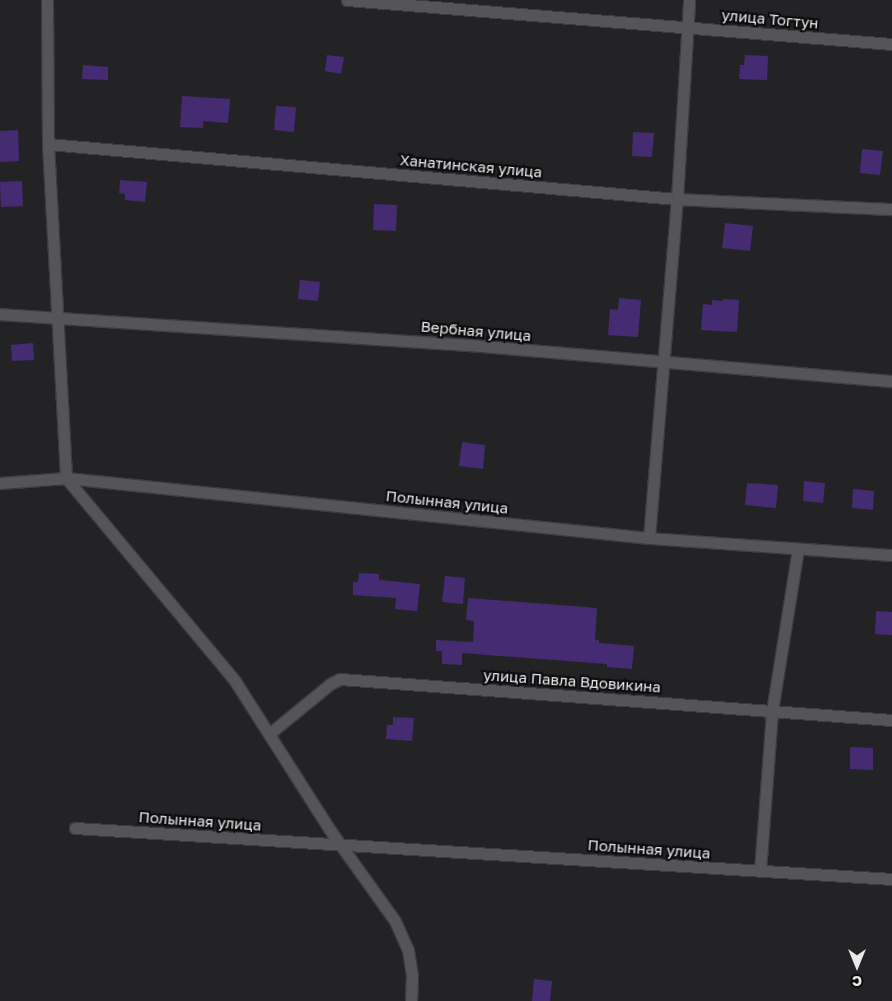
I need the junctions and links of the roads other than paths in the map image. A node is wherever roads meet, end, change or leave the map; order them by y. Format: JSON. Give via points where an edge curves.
{"nodes":[{"id":1,"x":47,"y":0,"type":"edge"},
{"id":2,"x":347,"y":0,"type":"edge"},
{"id":3,"x":689,"y":0,"type":"edge"},
{"id":4,"x":687,"y":27,"type":"junction"},
{"id":5,"x":892,"y":44,"type":"edge"},
{"id":6,"x":48,"y":144,"type":"junction"},
{"id":7,"x":677,"y":198,"type":"junction"},
{"id":8,"x":892,"y":209,"type":"edge"},
{"id":9,"x":0,"y":314,"type":"edge"},
{"id":10,"x":58,"y":318,"type":"junction"},
{"id":11,"x":663,"y":363,"type":"junction"},
{"id":12,"x":892,"y":381,"type":"edge"},
{"id":13,"x":66,"y":478,"type":"junction"},
{"id":14,"x":0,"y":483,"type":"edge"},
{"id":15,"x":649,"y":538,"type":"junction"},
{"id":16,"x":798,"y":549,"type":"junction"},
{"id":17,"x":892,"y":555,"type":"edge"},
{"id":18,"x":772,"y":711,"type":"junction"},
{"id":19,"x":892,"y":720,"type":"edge"},
{"id":20,"x":270,"y":734,"type":"junction"},
{"id":21,"x":75,"y":828,"type":"dead end"},
{"id":22,"x":340,"y":845,"type":"junction"},
{"id":23,"x":760,"y":870,"type":"junction"},
{"id":24,"x":892,"y":879,"type":"edge"},
{"id":25,"x":411,"y":1001,"type":"edge"}],
"edges":[{"from":1,"to":6,"type":"street"},
{"from":2,"to":4,"type":"street","name":"улица Тогтун"},
{"from":3,"to":4,"type":"street"},
{"from":4,"to":5,"type":"street","name":"улица Тогтун"},
{"from":4,"to":7,"type":"street"},
{"from":6,"to":7,"type":"street","name":"Ханатинская улица"},
{"from":6,"to":10,"type":"street"},
{"from":7,"to":8,"type":"street","name":"Ханатинская улица"},
{"from":7,"to":11,"type":"street"},
{"from":9,"to":10,"type":"street","name":"Вербная улица"},
{"from":10,"to":11,"type":"street","name":"Вербная улица","via":[[470,345]]},
{"from":10,"to":13,"type":"street"},
{"from":11,"to":12,"type":"street","name":"Вербная улица"},
{"from":11,"to":15,"type":"street"},
{"from":13,"to":14,"type":"street","name":"Полынная улица"},
{"from":13,"to":15,"type":"street","name":"Полынная улица"},
{"from":13,"to":20,"type":"street","via":[[235,681]]},
{"from":15,"to":16,"type":"street","name":"Полынная улица"},
{"from":16,"to":17,"type":"street","name":"Полынная улица"},
{"from":16,"to":18,"type":"street"},
{"from":18,"to":19,"type":"street","name":"улица Павла Вдовикина"},
{"from":18,"to":20,"type":"street","name":"улица Павла Вдовикина","via":[[340,680],[330,684]]},
{"from":18,"to":23,"type":"street"},
{"from":20,"to":22,"type":"street"},
{"from":21,"to":22,"type":"street","name":"Полынная улица"},
{"from":22,"to":23,"type":"street","name":"Полынная улица"},
{"from":22,"to":25,"type":"street","via":[[395,921],[408,950],[412,974]]},
{"from":23,"to":24,"type":"street","name":"Полынная улица"}]}
